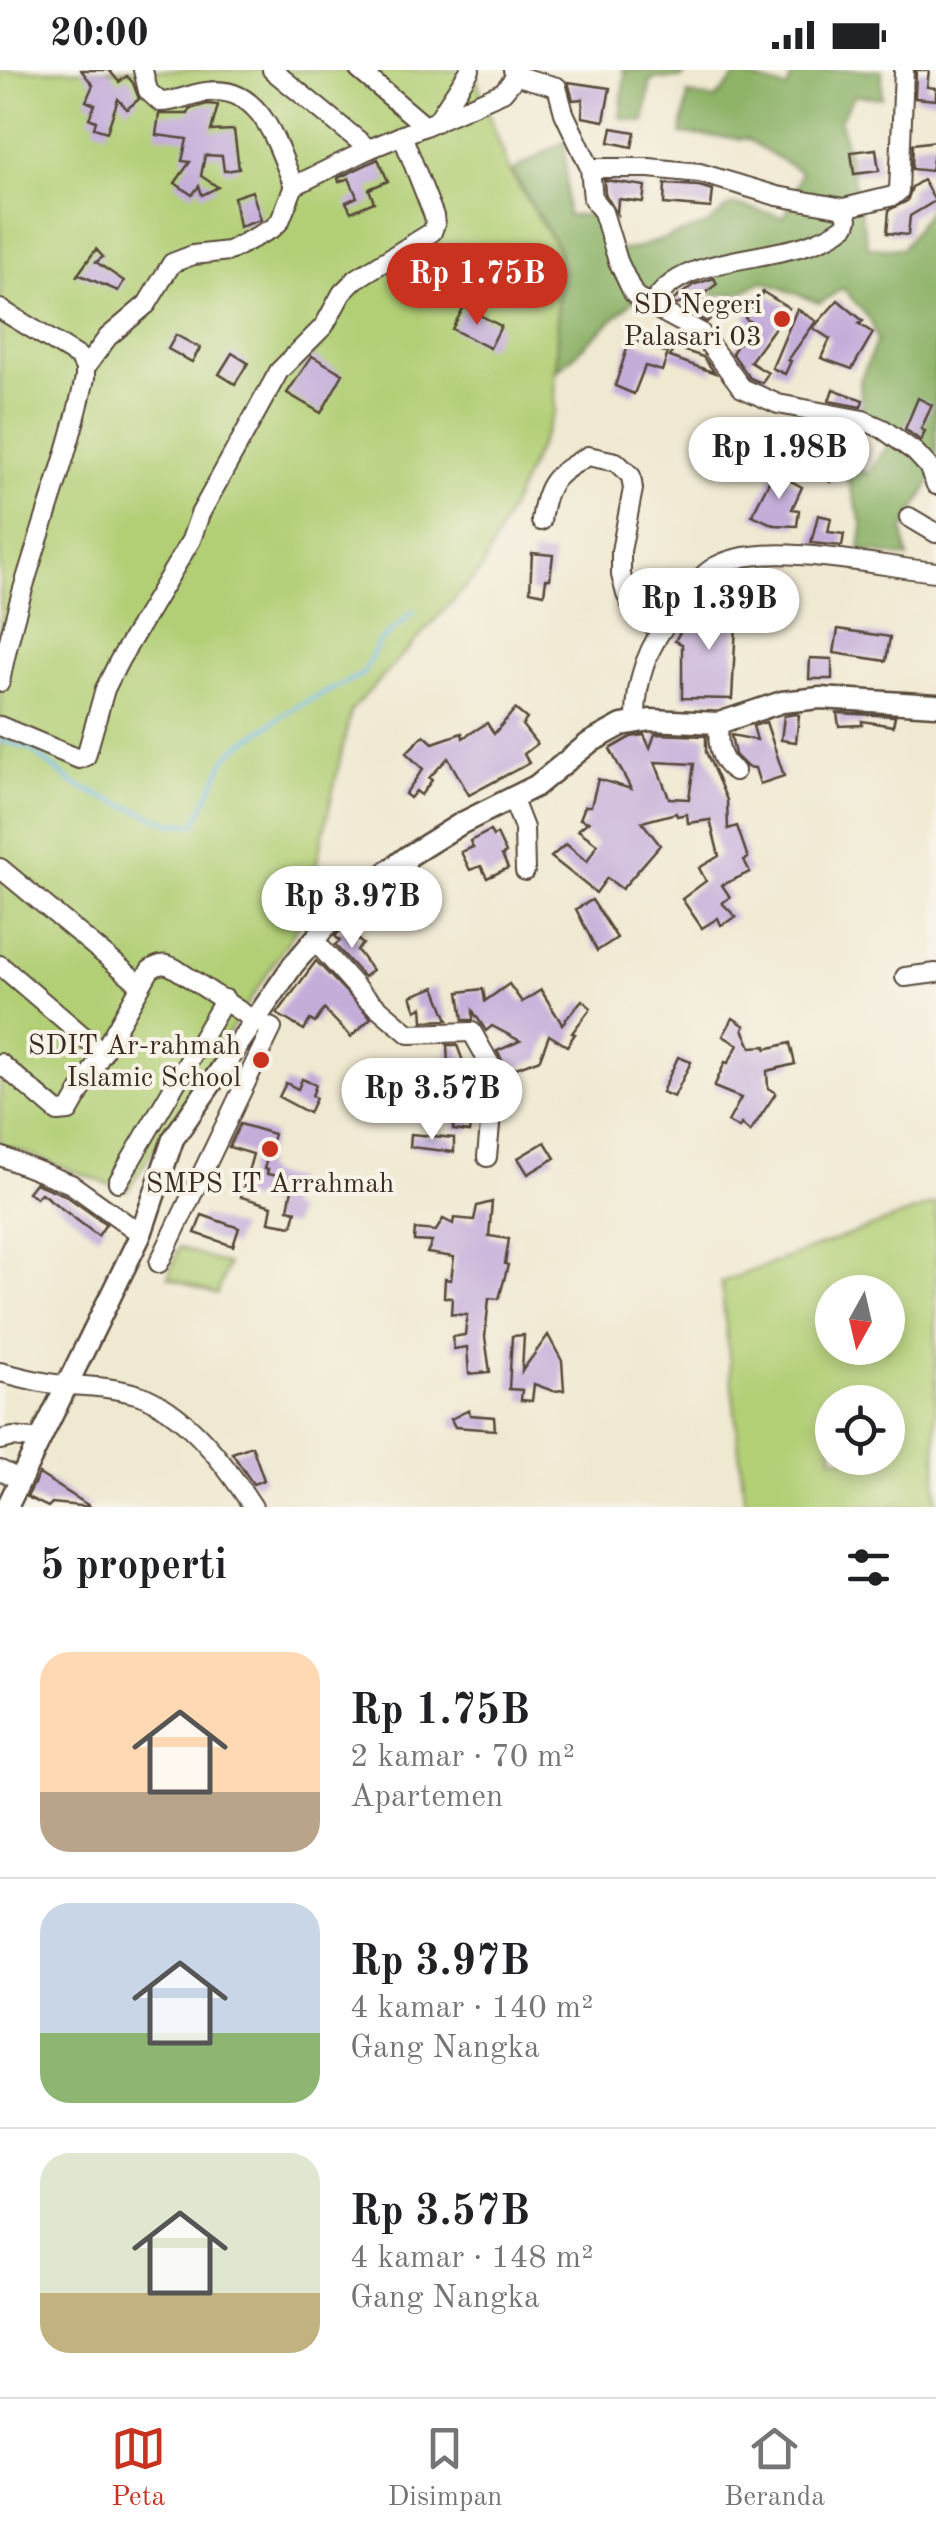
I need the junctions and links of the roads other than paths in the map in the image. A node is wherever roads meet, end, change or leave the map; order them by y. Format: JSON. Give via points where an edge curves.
{"nodes":[{"id":1,"x":143,"y":70,"type":"edge"},
{"id":2,"x":272,"y":70,"type":"edge"},
{"id":3,"x":359,"y":70,"type":"edge"},
{"id":4,"x":470,"y":70,"type":"edge"},
{"id":5,"x":904,"y":70,"type":"edge"},
{"id":6,"x":515,"y":73,"type":"edge"},
{"id":7,"x":431,"y":124,"type":"junction"},
{"id":8,"x":402,"y":135,"type":"junction"},
{"id":9,"x":369,"y":148,"type":"junction"},
{"id":10,"x":590,"y":168,"type":"junction"},
{"id":11,"x":294,"y":186,"type":"junction"},
{"id":12,"x":844,"y":208,"type":"junction"},
{"id":13,"x":652,"y":306,"type":"junction"},
{"id":14,"x":0,"y":310,"type":"edge"},
{"id":15,"x":85,"y":368,"type":"junction"},
{"id":16,"x":936,"y":485,"type":"edge"},
{"id":17,"x":909,"y":517,"type":"dead end"},
{"id":18,"x":541,"y":522,"type":"dead end"},
{"id":19,"x":936,"y":534,"type":"edge"},
{"id":20,"x":936,"y":572,"type":"edge"},
{"id":21,"x":661,"y":629,"type":"junction"},
{"id":22,"x":0,"y":682,"type":"edge"},
{"id":23,"x":936,"y":704,"type":"edge"},
{"id":24,"x":719,"y":722,"type":"junction"},
{"id":25,"x":636,"y":723,"type":"junction"},
{"id":26,"x":0,"y":726,"type":"edge"},
{"id":27,"x":735,"y":771,"type":"dead end"},
{"id":28,"x":513,"y":800,"type":"junction"},
{"id":29,"x":407,"y":857,"type":"junction"},
{"id":30,"x":0,"y":868,"type":"edge"},
{"id":31,"x":525,"y":871,"type":"dead end"},
{"id":32,"x":392,"y":888,"type":"dead end"},
{"id":33,"x":314,"y":940,"type":"junction"},
{"id":34,"x":0,"y":964,"type":"edge"},
{"id":35,"x":936,"y":972,"type":"edge"},
{"id":36,"x":904,"y":978,"type":"dead end"},
{"id":37,"x":141,"y":985,"type":"junction"},
{"id":38,"x":224,"y":1000,"type":"junction"},
{"id":39,"x":264,"y":1024,"type":"junction"},
{"id":40,"x":103,"y":1052,"type":"junction"},
{"id":41,"x":0,"y":1063,"type":"edge"},
{"id":42,"x":0,"y":1156,"type":"edge"},
{"id":43,"x":488,"y":1157,"type":"dead end"},
{"id":44,"x":118,"y":1182,"type":"dead end"},
{"id":45,"x":141,"y":1234,"type":"junction"},
{"id":46,"x":159,"y":1264,"type":"dead end"},
{"id":47,"x":0,"y":1372,"type":"edge"},
{"id":48,"x":68,"y":1386,"type":"junction"},
{"id":49,"x":0,"y":1440,"type":"edge"},
{"id":50,"x":41,"y":1440,"type":"junction"},
{"id":51,"x":0,"y":1470,"type":"edge"},
{"id":52,"x":21,"y":1480,"type":"junction"},
{"id":53,"x":7,"y":1507,"type":"edge"},
{"id":54,"x":253,"y":1507,"type":"edge"}],
"edges":[{"from":1,"to":11,"type":"street","via":[[160,102],[208,91],[252,105],[264,115]]},
{"from":2,"to":9,"type":"street"},
{"from":3,"to":7,"type":"street"},
{"from":4,"to":7,"type":"street"},
{"from":5,"to":12,"type":"street","via":[[899,191]]},
{"from":6,"to":7,"type":"street","via":[[503,92]]},
{"from":6,"to":10,"type":"street","via":[[557,88]]},
{"from":7,"to":8,"type":"street"},
{"from":8,"to":9,"type":"street"},
{"from":8,"to":26,"type":"street","via":[[434,216],[432,232],[356,278],[324,326],[274,380],[109,680],[86,756],[79,759]]},
{"from":9,"to":11,"type":"street"},
{"from":10,"to":12,"type":"street","via":[[700,173]]},
{"from":10,"to":13,"type":"street","via":[[594,199],[628,282]]},
{"from":11,"to":15,"type":"street","via":[[273,228],[229,251],[172,263],[147,304],[108,337]]},
{"from":12,"to":13,"type":"street","via":[[848,219],[839,231],[798,250],[704,268],[676,280]]},
{"from":13,"to":16,"type":"street","via":[[706,337],[742,388],[778,404],[883,429],[916,452]]},
{"from":14,"to":15,"type":"street","via":[[68,348]]},
{"from":15,"to":22,"type":"street"},
{"from":17,"to":19,"type":"street"},
{"from":18,"to":21,"type":"street","via":[[545,492],[560,472],[588,456],[616,462],[633,488],[621,551],[626,594],[638,616]]},
{"from":20,"to":21,"type":"street","via":[[807,556],[739,556],[709,570]]},
{"from":21,"to":25,"type":"street","via":[[636,690]]},
{"from":23,"to":24,"type":"main road","via":[[820,698]]},
{"from":24,"to":25,"type":"main road"},
{"from":24,"to":27,"type":"street","via":[[722,757]]},
{"from":25,"to":28,"type":"main road","via":[[589,744]]},
{"from":28,"to":29,"type":"main road"},
{"from":28,"to":31,"type":"street","via":[[524,828]]},
{"from":29,"to":32,"type":"street"},
{"from":29,"to":33,"type":"main road","via":[[343,906]]},
{"from":30,"to":37,"type":"street"},
{"from":33,"to":39,"type":"main road"},
{"from":33,"to":43,"type":"street","via":[[409,1034],[472,1032],[495,1073]]},
{"from":34,"to":40,"type":"street"},
{"from":35,"to":36,"type":"street"},
{"from":37,"to":38,"type":"street","via":[[150,970],[166,963]]},
{"from":37,"to":40,"type":"street"},
{"from":38,"to":39,"type":"street"},
{"from":38,"to":44,"type":"street"},
{"from":39,"to":45,"type":"main road","via":[[173,1139]]},
{"from":39,"to":46,"type":"street"},
{"from":40,"to":41,"type":"street","via":[[66,1112]]},
{"from":42,"to":45,"type":"street","via":[[71,1184]]},
{"from":45,"to":48,"type":"main road"},
{"from":47,"to":48,"type":"street"},
{"from":48,"to":50,"type":"main road"},
{"from":48,"to":54,"type":"street","via":[[130,1393],[156,1404],[214,1452]]},
{"from":49,"to":50,"type":"street"},
{"from":50,"to":52,"type":"main road"},
{"from":51,"to":52,"type":"street"},
{"from":52,"to":53,"type":"main road"}]}
